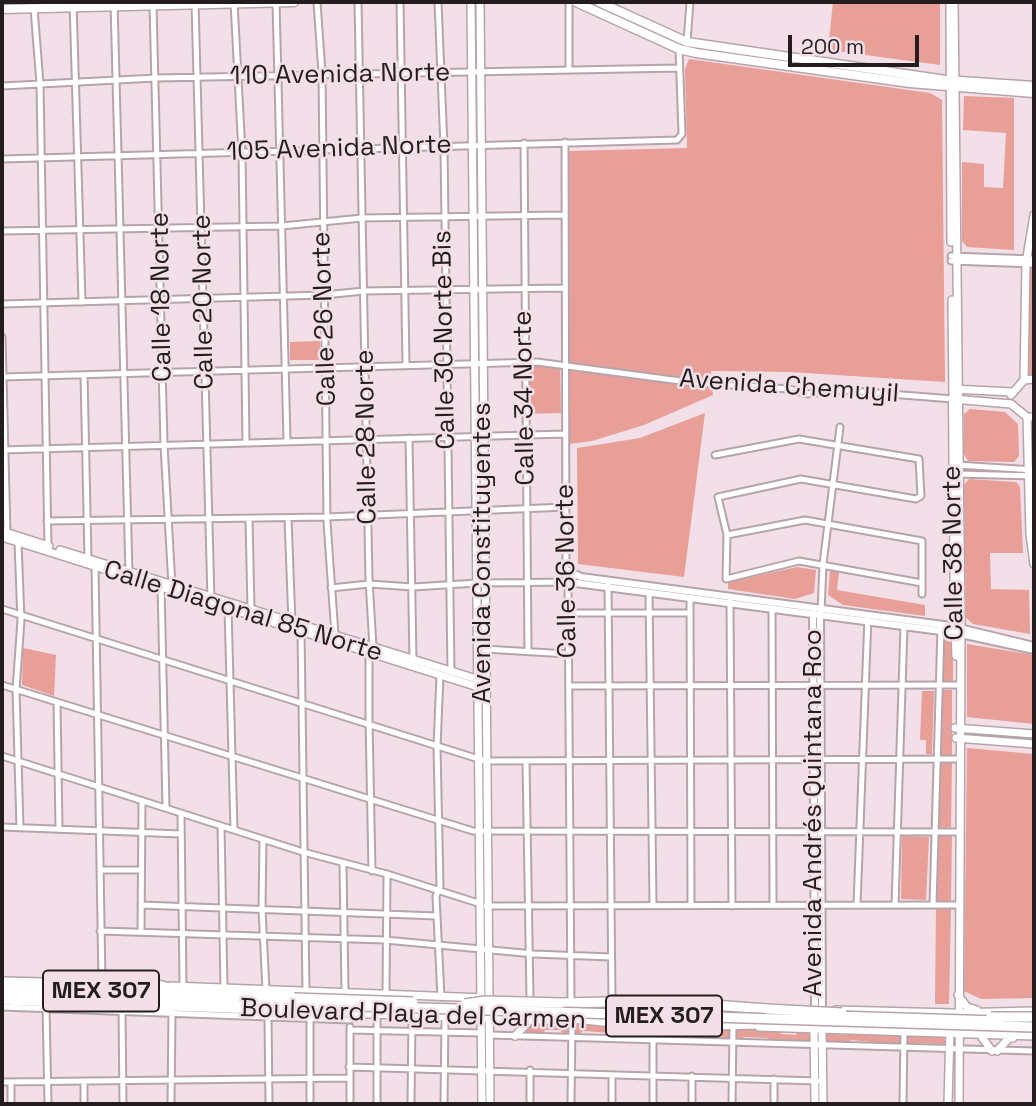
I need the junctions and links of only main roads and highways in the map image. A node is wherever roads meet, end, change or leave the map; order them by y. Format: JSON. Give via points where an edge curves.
{"nodes":[{"id":1,"x":234,"y":2,"type":"edge"},
{"id":2,"x":276,"y":2,"type":"edge"},
{"id":3,"x":294,"y":2,"type":"edge"},
{"id":4,"x":471,"y":2,"type":"edge"},
{"id":5,"x":480,"y":2,"type":"edge"},
{"id":6,"x":576,"y":2,"type":"edge"},
{"id":7,"x":598,"y":2,"type":"edge"},
{"id":8,"x":952,"y":2,"type":"edge"},
{"id":9,"x":195,"y":3,"type":"edge"},
{"id":10,"x":73,"y":4,"type":"edge"},
{"id":11,"x":114,"y":4,"type":"edge"},
{"id":12,"x":2,"y":9,"type":"edge"},
{"id":13,"x":783,"y":61,"type":"junction"},
{"id":14,"x":476,"y":72,"type":"junction"},
{"id":15,"x":952,"y":84,"type":"junction"},
{"id":16,"x":1034,"y":86,"type":"edge"},
{"id":17,"x":1034,"y":93,"type":"edge"},
{"id":18,"x":1034,"y":215,"type":"edge"},
{"id":19,"x":1030,"y":262,"type":"edge"},
{"id":20,"x":1034,"y":379,"type":"edge"},
{"id":21,"x":1024,"y":380,"type":"junction"},
{"id":22,"x":955,"y":389,"type":"junction"},
{"id":23,"x":1012,"y":392,"type":"junction"},
{"id":24,"x":955,"y":400,"type":"junction"},
{"id":25,"x":1011,"y":404,"type":"junction"},
{"id":26,"x":1030,"y":417,"type":"edge"},
{"id":27,"x":1031,"y":473,"type":"edge"},
{"id":28,"x":4,"y":534,"type":"edge"},
{"id":29,"x":48,"y":548,"type":"junction"},
{"id":30,"x":1034,"y":564,"type":"edge"},
{"id":31,"x":129,"y":573,"type":"junction"},
{"id":32,"x":480,"y":583,"type":"junction"},
{"id":33,"x":172,"y":586,"type":"junction"},
{"id":34,"x":211,"y":599,"type":"junction"},
{"id":35,"x":295,"y":626,"type":"junction"},
{"id":36,"x":958,"y":631,"type":"joint"},
{"id":37,"x":372,"y":650,"type":"junction"},
{"id":38,"x":451,"y":675,"type":"junction"},
{"id":39,"x":481,"y":684,"type":"junction"},
{"id":40,"x":957,"y":728,"type":"junction"},
{"id":41,"x":1034,"y":734,"type":"edge"},
{"id":42,"x":958,"y":738,"type":"junction"},
{"id":43,"x":1034,"y":744,"type":"edge"},
{"id":44,"x":956,"y":905,"type":"junction"},
{"id":45,"x":2,"y":981,"type":"edge"},
{"id":46,"x":153,"y":985,"type":"junction"},
{"id":47,"x":2,"y":988,"type":"edge"},
{"id":48,"x":957,"y":993,"type":"junction"},
{"id":49,"x":2,"y":994,"type":"edge"},
{"id":50,"x":92,"y":994,"type":"junction"},
{"id":51,"x":441,"y":997,"type":"junction"},
{"id":52,"x":202,"y":998,"type":"junction"},
{"id":53,"x":486,"y":998,"type":"junction"},
{"id":54,"x":516,"y":999,"type":"junction"},
{"id":55,"x":2,"y":1001,"type":"edge"},
{"id":56,"x":18,"y":1002,"type":"junction"},
{"id":57,"x":610,"y":1002,"type":"junction"},
{"id":58,"x":713,"y":1005,"type":"junction"},
{"id":59,"x":133,"y":1006,"type":"junction"},
{"id":60,"x":6,"y":1007,"type":"edge"},
{"id":61,"x":155,"y":1007,"type":"junction"},
{"id":62,"x":468,"y":1007,"type":"junction"},
{"id":63,"x":818,"y":1009,"type":"junction"},
{"id":64,"x":916,"y":1012,"type":"junction"},
{"id":65,"x":985,"y":1012,"type":"junction"},
{"id":66,"x":446,"y":1016,"type":"junction"},
{"id":67,"x":486,"y":1016,"type":"junction"},
{"id":68,"x":520,"y":1018,"type":"junction"},
{"id":69,"x":532,"y":1018,"type":"junction"},
{"id":70,"x":568,"y":1019,"type":"junction"},
{"id":71,"x":856,"y":1020,"type":"junction"},
{"id":72,"x":612,"y":1022,"type":"joint"},
{"id":73,"x":957,"y":1023,"type":"junction"},
{"id":74,"x":1034,"y":1023,"type":"edge"},
{"id":75,"x":701,"y":1025,"type":"junction"},
{"id":76,"x":818,"y":1030,"type":"junction"},
{"id":77,"x":916,"y":1033,"type":"junction"},
{"id":78,"x":979,"y":1035,"type":"junction"},
{"id":79,"x":515,"y":1036,"type":"road end"},
{"id":80,"x":1011,"y":1036,"type":"junction"},
{"id":81,"x":486,"y":1069,"type":"junction"},
{"id":82,"x":819,"y":1081,"type":"junction"},
{"id":83,"x":482,"y":1104,"type":"edge"},
{"id":84,"x":490,"y":1104,"type":"edge"},
{"id":85,"x":815,"y":1104,"type":"edge"},
{"id":86,"x":823,"y":1104,"type":"edge"},
{"id":87,"x":948,"y":1104,"type":"edge"},
{"id":88,"x":959,"y":1104,"type":"edge"}],
"edges":[{"from":1,"to":2,"type":"main road"},
{"from":1,"to":9,"type":"main road"},
{"from":2,"to":3,"type":"main road"},
{"from":4,"to":14,"type":"main road","name":"Avenida Constituyentes"},
{"from":5,"to":14,"type":"main road","name":"Avenida Constituyentes"},
{"from":6,"to":13,"type":"main road","via":[[679,49]]},
{"from":7,"to":13,"type":"main road","via":[[687,42]]},
{"from":8,"to":15,"type":"main road","name":"Calle 38 Norte"},
{"from":9,"to":11,"type":"main road"},
{"from":10,"to":11,"type":"main road"},
{"from":10,"to":12,"type":"main road"},
{"from":13,"to":15,"type":"main road"},
{"from":14,"to":32,"type":"main road","name":"Avenida Constituyentes"},
{"from":15,"to":16,"type":"main road"},
{"from":15,"to":17,"type":"main road"},
{"from":15,"to":22,"type":"main road","name":"Calle 38 Norte"},
{"from":18,"to":19,"type":"main road"},
{"from":19,"to":21,"type":"main road"},
{"from":20,"to":21,"type":"main road"},
{"from":21,"to":23,"type":"main road"},
{"from":22,"to":23,"type":"main road"},
{"from":22,"to":24,"type":"main road","name":"Calle 38 Norte"},
{"from":23,"to":25,"type":"main road"},
{"from":24,"to":25,"type":"main road","name":"Avenida Chemuyil"},
{"from":24,"to":36,"type":"main road","name":"Calle 38 Norte"},
{"from":25,"to":26,"type":"main road"},
{"from":26,"to":27,"type":"main road"},
{"from":27,"to":30,"type":"main road"},
{"from":28,"to":29,"type":"main road","name":"Calle Diagonal 85 Norte"},
{"from":28,"to":29,"type":"main road","name":"Calle Diagonal 85 Norte"},
{"from":29,"to":31,"type":"main road","name":"Calle Diagonal 85 Norte"},
{"from":29,"to":31,"type":"main road","name":"Calle Diagonal 85 Norte"},
{"from":31,"to":33,"type":"main road","name":"Calle Diagonal 85 Norte"},
{"from":31,"to":33,"type":"main road","name":"Calle Diagonal 85 Norte"},
{"from":32,"to":39,"type":"main road","name":"Avenida Constituyentes"},
{"from":32,"to":39,"type":"main road","name":"Avenida Constituyentes"},
{"from":33,"to":34,"type":"main road","name":"Calle Diagonal 85 Norte"},
{"from":34,"to":35,"type":"main road","name":"Calle Diagonal 85 Norte"},
{"from":34,"to":35,"type":"main road","name":"Calle Diagonal 85 Norte"},
{"from":35,"to":37,"type":"main road","name":"Calle Diagonal 85 Norte"},
{"from":35,"to":37,"type":"main road","name":"Calle Diagonal 85 Norte"},
{"from":36,"to":40,"type":"main road","name":"Calle 38 Norte"},
{"from":37,"to":38,"type":"main road","name":"Calle Diagonal 85 Norte"},
{"from":37,"to":38,"type":"main road","name":"Calle Diagonal 85 Norte"},
{"from":38,"to":39,"type":"main road","name":"Calle Diagonal 85 Norte"},
{"from":39,"to":53,"type":"main road","name":"Avenida Constituyentes"},
{"from":40,"to":41,"type":"main road"},
{"from":40,"to":42,"type":"main road","name":"Calle 38 Norte"},
{"from":42,"to":43,"type":"main road"},
{"from":42,"to":44,"type":"main road","name":"Calle 38 Norte"},
{"from":44,"to":48,"type":"main road","name":"Calle 38 Norte"},
{"from":44,"to":73,"type":"main road","name":"Calle 38 Norte"},
{"from":45,"to":46,"type":"main road","name":"Boulevard Playa del Carmen"},
{"from":46,"to":50,"type":"highway"},
{"from":46,"to":51,"type":"main road","name":"Boulevard Playa del Carmen"},
{"from":46,"to":52,"type":"highway"},
{"from":47,"to":50,"type":"highway","number":"MEX 307"},
{"from":48,"to":65,"type":"main road","via":[[967,1007]]},
{"from":48,"to":73,"type":"main road","name":"Calle 38 Norte"},
{"from":49,"to":50,"type":"highway","number":"MEX 307"},
{"from":50,"to":52,"type":"highway","number":"MEX 307"},
{"from":50,"to":59,"type":"highway"},
{"from":51,"to":53,"type":"main road","name":"Boulevard Playa del Carmen"},
{"from":51,"to":66,"type":"main road","via":[[448,1006]]},
{"from":52,"to":61,"type":"highway"},
{"from":52,"to":62,"type":"highway","number":"MEX 307","bridge":true},
{"from":53,"to":54,"type":"main road","name":"Boulevard Playa del Carmen"},
{"from":53,"to":67,"type":"main road","name":"Avenida Constituyentes"},
{"from":54,"to":57,"type":"main road","name":"Boulevard Playa del Carmen"},
{"from":54,"to":68,"type":"main road","via":[[513,1010]]},
{"from":55,"to":56,"type":"main road","name":"Boulevard Playa del Carmen"},
{"from":56,"to":59,"type":"main road","name":"Boulevard Playa del Carmen","via":[[122,1010]]},
{"from":56,"to":60,"type":"main road"},
{"from":57,"to":58,"type":"main road","name":"Boulevard Playa del Carmen"},
{"from":57,"to":62,"type":"highway","bridge":true,"via":[[485,1001]]},
{"from":58,"to":63,"type":"main road","name":"Boulevard Playa del Carmen"},
{"from":58,"to":71,"type":"highway","bridge":true},
{"from":59,"to":61,"type":"main road","name":"Boulevard Playa del Carmen"},
{"from":61,"to":66,"type":"main road","name":"Boulevard Playa del Carmen","via":[[172,1012]]},
{"from":62,"to":70,"type":"highway","bridge":true,"via":[[481,1013]]},
{"from":62,"to":71,"type":"highway","number":"MEX 307","bridge":true},
{"from":63,"to":64,"type":"main road","name":"Boulevard Playa del Carmen"},
{"from":63,"to":76,"type":"main road","name":"Avenida Andrés Quintana Roo"},
{"from":64,"to":73,"type":"main road","name":"Boulevard Playa del Carmen"},
{"from":64,"to":77,"type":"main road","via":[[925,1022]]},
{"from":65,"to":73,"type":"main road","name":"Boulevard Playa del Carmen"},
{"from":65,"to":74,"type":"main road","name":"Boulevard Playa del Carmen"},
{"from":65,"to":78,"type":"main road","via":[[975,1021]]},
{"from":66,"to":67,"type":"main road","name":"Boulevard Playa del Carmen"},
{"from":67,"to":68,"type":"main road","name":"Boulevard Playa del Carmen"},
{"from":67,"to":81,"type":"main road","name":"Avenida Constituyentes"},
{"from":68,"to":69,"type":"main road","name":"Boulevard Playa del Carmen"},
{"from":69,"to":70,"type":"main road","name":"Boulevard Playa del Carmen"},
{"from":69,"to":79,"type":"main road"},
{"from":70,"to":72,"type":"highway"},
{"from":71,"to":73,"type":"highway","number":"MEX 307","bridge":true},
{"from":71,"to":75,"type":"highway","bridge":true,"via":[[842,1026]]},
{"from":72,"to":75,"type":"main road","name":"Boulevard Playa del Carmen"},
{"from":73,"to":74,"type":"highway","bridge":true},
{"from":73,"to":74,"type":"highway","bridge":true},
{"from":73,"to":77,"type":"main road","name":"Boulevard Playa del Carmen"},
{"from":73,"to":78,"type":"main road","name":"Boulevard Playa del Carmen"},
{"from":73,"to":87,"type":"main road","name":"Calle 38 Norte","via":[[949,1051]]},
{"from":73,"to":88,"type":"main road","name":"Calle 38 Norte"},
{"from":74,"to":80,"type":"main road","name":"Boulevard Playa del Carmen"},
{"from":75,"to":76,"type":"main road","name":"Boulevard Playa del Carmen"},
{"from":76,"to":77,"type":"main road","name":"Boulevard Playa del Carmen"},
{"from":76,"to":82,"type":"main road"},
{"from":78,"to":80,"type":"main road","name":"Boulevard Playa del Carmen"},
{"from":78,"to":80,"type":"main road","via":[[995,1051]]},
{"from":81,"to":83,"type":"main road","name":"Avenida Constituyentes"},
{"from":81,"to":84,"type":"main road","name":"Avenida Constituyentes"},
{"from":82,"to":85,"type":"main road"},
{"from":82,"to":86,"type":"main road"}]}
